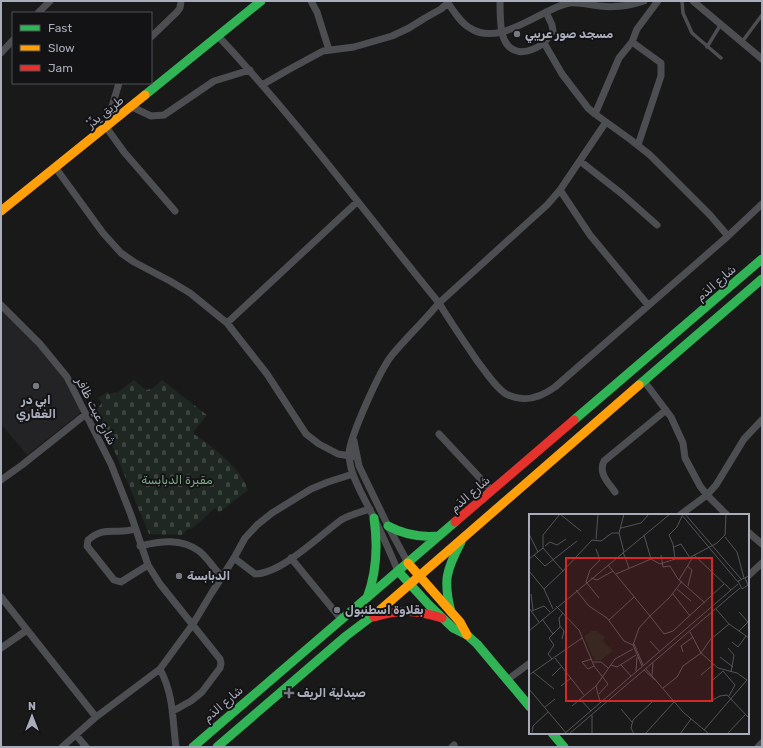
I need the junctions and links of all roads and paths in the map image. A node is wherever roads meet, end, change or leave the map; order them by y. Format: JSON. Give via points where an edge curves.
{"nodes":[{"id":1,"x":50,"y":1,"type":"edge"},
{"id":2,"x":181,"y":1,"type":"edge"},
{"id":3,"x":261,"y":1,"type":"edge"},
{"id":4,"x":311,"y":1,"type":"edge"},
{"id":5,"x":500,"y":1,"type":"edge"},
{"id":6,"x":644,"y":1,"type":"edge"},
{"id":7,"x":658,"y":1,"type":"edge"},
{"id":8,"x":682,"y":1,"type":"edge"},
{"id":9,"x":693,"y":1,"type":"edge"},
{"id":10,"x":448,"y":2,"type":"edge"},
{"id":11,"x":570,"y":2,"type":"edge"},
{"id":12,"x":39,"y":12,"type":"edge"},
{"id":13,"x":546,"y":12,"type":"junction"},
{"id":14,"x":762,"y":15,"type":"edge"},
{"id":15,"x":721,"y":24,"type":"junction"},
{"id":16,"x":502,"y":32,"type":"junction"},
{"id":17,"x":152,"y":36,"type":"edge"},
{"id":18,"x":218,"y":36,"type":"junction"},
{"id":19,"x":12,"y":41,"type":"edge"},
{"id":20,"x":632,"y":42,"type":"junction"},
{"id":21,"x":742,"y":42,"type":"junction"},
{"id":22,"x":544,"y":43,"type":"junction"},
{"id":23,"x":707,"y":47,"type":"junction"},
{"id":24,"x":329,"y":50,"type":"junction"},
{"id":25,"x":1,"y":53,"type":"edge"},
{"id":26,"x":721,"y":58,"type":"dead end"},
{"id":27,"x":762,"y":59,"type":"edge"},
{"id":28,"x":250,"y":70,"type":"junction"},
{"id":29,"x":119,"y":84,"type":"edge"},
{"id":30,"x":262,"y":85,"type":"junction"},
{"id":31,"x":130,"y":106,"type":"junction"},
{"id":32,"x":595,"y":114,"type":"junction"},
{"id":33,"x":606,"y":122,"type":"junction"},
{"id":34,"x":106,"y":127,"type":"junction"},
{"id":35,"x":638,"y":145,"type":"junction"},
{"id":36,"x":580,"y":161,"type":"junction"},
{"id":37,"x":55,"y":167,"type":"junction"},
{"id":38,"x":560,"y":190,"type":"junction"},
{"id":39,"x":357,"y":202,"type":"junction"},
{"id":40,"x":762,"y":204,"type":"edge"},
{"id":41,"x":1,"y":211,"type":"edge"},
{"id":42,"x":175,"y":211,"type":"dead end"},
{"id":43,"x":657,"y":225,"type":"dead end"},
{"id":44,"x":728,"y":236,"type":"junction"},
{"id":45,"x":762,"y":259,"type":"edge"},
{"id":46,"x":762,"y":279,"type":"edge"},
{"id":47,"x":439,"y":303,"type":"junction"},
{"id":48,"x":1,"y":305,"type":"edge"},
{"id":49,"x":648,"y":305,"type":"junction"},
{"id":50,"x":227,"y":323,"type":"junction"},
{"id":51,"x":644,"y":381,"type":"junction"},
{"id":52,"x":666,"y":410,"type":"junction"},
{"id":53,"x":86,"y":414,"type":"junction"},
{"id":54,"x":762,"y":420,"type":"edge"},
{"id":55,"x":439,"y":434,"type":"dead end"},
{"id":56,"x":353,"y":457,"type":"junction"},
{"id":57,"x":353,"y":474,"type":"junction"},
{"id":58,"x":1,"y":480,"type":"edge"},
{"id":59,"x":492,"y":490,"type":"junction"},
{"id":60,"x":615,"y":492,"type":"dead end"},
{"id":61,"x":707,"y":495,"type":"junction"},
{"id":62,"x":370,"y":509,"type":"junction"},
{"id":63,"x":681,"y":514,"type":"edge"},
{"id":64,"x":726,"y":514,"type":"edge"},
{"id":65,"x":374,"y":518,"type":"junction"},
{"id":66,"x":388,"y":526,"type":"junction"},
{"id":67,"x":135,"y":529,"type":"junction"},
{"id":68,"x":749,"y":533,"type":"edge"},
{"id":69,"x":465,"y":535,"type":"junction"},
{"id":70,"x":439,"y":536,"type":"junction"},
{"id":71,"x":762,"y":544,"type":"edge"},
{"id":72,"x":140,"y":546,"type":"junction"},
{"id":73,"x":234,"y":558,"type":"junction"},
{"id":74,"x":291,"y":558,"type":"junction"},
{"id":75,"x":408,"y":563,"type":"junction"},
{"id":76,"x":762,"y":564,"type":"edge"},
{"id":77,"x":148,"y":565,"type":"junction"},
{"id":78,"x":398,"y":570,"type":"junction"},
{"id":79,"x":749,"y":575,"type":"edge"},
{"id":80,"x":419,"y":576,"type":"junction"},
{"id":81,"x":222,"y":577,"type":"junction"},
{"id":82,"x":410,"y":584,"type":"junction"},
{"id":83,"x":1,"y":597,"type":"edge"},
{"id":84,"x":367,"y":598,"type":"junction"},
{"id":85,"x":451,"y":612,"type":"junction"},
{"id":86,"x":370,"y":618,"type":"junction"},
{"id":87,"x":442,"y":618,"type":"junction"},
{"id":88,"x":342,"y":620,"type":"junction"},
{"id":89,"x":193,"y":624,"type":"junction"},
{"id":90,"x":27,"y":630,"type":"junction"},
{"id":91,"x":467,"y":635,"type":"junction"},
{"id":92,"x":1,"y":648,"type":"edge"},
{"id":93,"x":529,"y":664,"type":"edge"},
{"id":94,"x":160,"y":669,"type":"junction"},
{"id":95,"x":508,"y":680,"type":"junction"},
{"id":96,"x":529,"y":706,"type":"edge"},
{"id":97,"x":173,"y":711,"type":"junction"},
{"id":98,"x":96,"y":717,"type":"junction"},
{"id":99,"x":553,"y":734,"type":"edge"},
{"id":100,"x":76,"y":735,"type":"junction"},
{"id":101,"x":762,"y":743,"type":"edge"},
{"id":102,"x":62,"y":747,"type":"edge"},
{"id":103,"x":86,"y":747,"type":"edge"},
{"id":104,"x":176,"y":747,"type":"edge"},
{"id":105,"x":193,"y":747,"type":"edge"},
{"id":106,"x":217,"y":747,"type":"edge"},
{"id":107,"x":564,"y":747,"type":"edge"},
{"id":108,"x":758,"y":747,"type":"edge"}],
"edges":[{"from":1,"to":12,"type":"street"},
{"from":2,"to":17,"type":"street","via":[[177,12]]},
{"from":3,"to":18,"type":"main road","name":"طريق يِدِّرْ"},
{"from":4,"to":24,"type":"street"},
{"from":5,"to":16,"type":"street"},
{"from":6,"to":11,"type":"street","via":[[611,7]]},
{"from":7,"to":20,"type":"street"},
{"from":8,"to":23,"type":"lane","via":[[683,13],[692,33]]},
{"from":9,"to":15,"type":"street"},
{"from":10,"to":16,"type":"street","via":[[470,28],[481,33]]},
{"from":10,"to":24,"type":"street","via":[[441,9],[392,36],[354,47]]},
{"from":11,"to":13,"type":"street"},
{"from":13,"to":16,"type":"street"},
{"from":13,"to":22,"type":"street","via":[[553,31]]},
{"from":14,"to":21,"type":"lane"},
{"from":15,"to":21,"type":"street"},
{"from":15,"to":23,"type":"lane"},
{"from":16,"to":22,"type":"street","via":[[510,48],[518,52],[529,51]]},
{"from":18,"to":28,"type":"street"},
{"from":18,"to":31,"type":"main road","name":"طريق يِدِّرْ"},
{"from":19,"to":25,"type":"street"},
{"from":20,"to":32,"type":"street","via":[[619,58]]},
{"from":20,"to":35,"type":"street","via":[[661,63],[661,76]]},
{"from":21,"to":27,"type":"street"},
{"from":22,"to":32,"type":"street","via":[[562,74]]},
{"from":23,"to":26,"type":"lane"},
{"from":24,"to":30,"type":"street"},
{"from":28,"to":30,"type":"street"},
{"from":28,"to":31,"type":"street","via":[[214,81],[164,115],[151,116]]},
{"from":29,"to":34,"type":"street"},
{"from":30,"to":39,"type":"street"},
{"from":31,"to":34,"type":"main road","name":"طريق يِدِّرْ"},
{"from":32,"to":33,"type":"street"},
{"from":33,"to":35,"type":"street"},
{"from":33,"to":36,"type":"street"},
{"from":34,"to":37,"type":"main road","name":"طريق يِدِّرْ"},
{"from":34,"to":42,"type":"street"},
{"from":35,"to":44,"type":"street"},
{"from":36,"to":38,"type":"street"},
{"from":36,"to":43,"type":"street"},
{"from":37,"to":41,"type":"main road","name":"طريق يِدِّرْ"},
{"from":37,"to":50,"type":"street","via":[[120,253],[190,293]]},
{"from":38,"to":47,"type":"street","via":[[547,205]]},
{"from":38,"to":49,"type":"street","via":[[590,235]]},
{"from":39,"to":47,"type":"street"},
{"from":39,"to":50,"type":"street"},
{"from":40,"to":44,"type":"street"},
{"from":44,"to":49,"type":"street"},
{"from":45,"to":59,"type":"main road","name":"شارع الدَم"},
{"from":46,"to":51,"type":"main road"},
{"from":47,"to":49,"type":"street","via":[[470,350],[501,390],[525,399],[542,395],[555,387]]},
{"from":47,"to":56,"type":"street","via":[[391,357],[353,437]]},
{"from":48,"to":53,"type":"street","name":"شارع عيت ظافر","via":[[60,368]]},
{"from":50,"to":56,"type":"street","via":[[267,374],[306,434],[338,454]]},
{"from":51,"to":52,"type":"street"},
{"from":51,"to":69,"type":"main road"},
{"from":52,"to":60,"type":"street","via":[[604,461],[603,475]]},
{"from":52,"to":61,"type":"street","via":[[683,443],[688,465]]},
{"from":53,"to":58,"type":"street"},
{"from":53,"to":67,"type":"street","name":"شارع عيت ظافر","via":[[111,464]]},
{"from":54,"to":61,"type":"street","via":[[744,439]]},
{"from":55,"to":59,"type":"street"},
{"from":56,"to":57,"type":"street"},
{"from":56,"to":66,"type":"street"},
{"from":57,"to":62,"type":"street"},
{"from":57,"to":73,"type":"street","via":[[311,489],[272,513],[250,532]]},
{"from":59,"to":70,"type":"main road","name":"شارع الدَم"},
{"from":61,"to":63,"type":"street"},
{"from":61,"to":64,"type":"street"},
{"from":62,"to":65,"type":"street"},
{"from":62,"to":74,"type":"street","via":[[341,520]]},
{"from":65,"to":78,"type":"street"},
{"from":65,"to":84,"type":"main road","via":[[376,561]]},
{"from":66,"to":70,"type":"main road","via":[[410,537]]},
{"from":66,"to":75,"type":"street"},
{"from":67,"to":72,"type":"street","name":"شارع عيت ظافر"},
{"from":67,"to":77,"type":"street","via":[[103,532],[88,540],[87,546],[114,580],[119,582]]},
{"from":68,"to":71,"type":"street"},
{"from":69,"to":80,"type":"main road"},
{"from":69,"to":85,"type":"main road","via":[[448,565],[446,574],[446,594]]},
{"from":70,"to":75,"type":"main road","name":"شارع الدَم"},
{"from":72,"to":77,"type":"street","name":"شارع عيت ظافر"},
{"from":72,"to":81,"type":"street","via":[[166,541],[184,543],[200,552]]},
{"from":73,"to":74,"type":"street","via":[[255,574],[269,572]]},
{"from":73,"to":81,"type":"street"},
{"from":74,"to":88,"type":"street"},
{"from":75,"to":78,"type":"main road","name":"شارع الدَم"},
{"from":75,"to":80,"type":"main road"},
{"from":76,"to":79,"type":"street"},
{"from":77,"to":89,"type":"street","name":"شارع عيت ظافر"},
{"from":78,"to":82,"type":"main road"},
{"from":78,"to":84,"type":"main road","name":"شارع الدَم"},
{"from":80,"to":82,"type":"main road"},
{"from":80,"to":85,"type":"main road"},
{"from":81,"to":89,"type":"street"},
{"from":82,"to":86,"type":"main road"},
{"from":82,"to":87,"type":"main road"},
{"from":83,"to":90,"type":"street"},
{"from":84,"to":88,"type":"main road","name":"شارع الدَم"},
{"from":85,"to":91,"type":"main road"},
{"from":86,"to":87,"type":"main road","via":[[403,610],[424,612]]},
{"from":86,"to":106,"type":"main road"},
{"from":87,"to":91,"type":"main road","via":[[453,628]]},
{"from":88,"to":105,"type":"main road","name":"شارع الدَم"},
{"from":89,"to":94,"type":"street"},
{"from":89,"to":97,"type":"street","name":"شارع عيت ظافر","via":[[217,654],[221,665],[202,692]]},
{"from":90,"to":92,"type":"street"},
{"from":90,"to":98,"type":"street"},
{"from":91,"to":95,"type":"main road"},
{"from":93,"to":95,"type":"street"},
{"from":94,"to":97,"type":"street","via":[[170,693]]},
{"from":94,"to":98,"type":"street"},
{"from":95,"to":96,"type":"main road"},
{"from":97,"to":104,"type":"street"},
{"from":98,"to":100,"type":"street"},
{"from":99,"to":107,"type":"main road"},
{"from":100,"to":102,"type":"street"},
{"from":100,"to":103,"type":"street"},
{"from":101,"to":108,"type":"street"}]}
